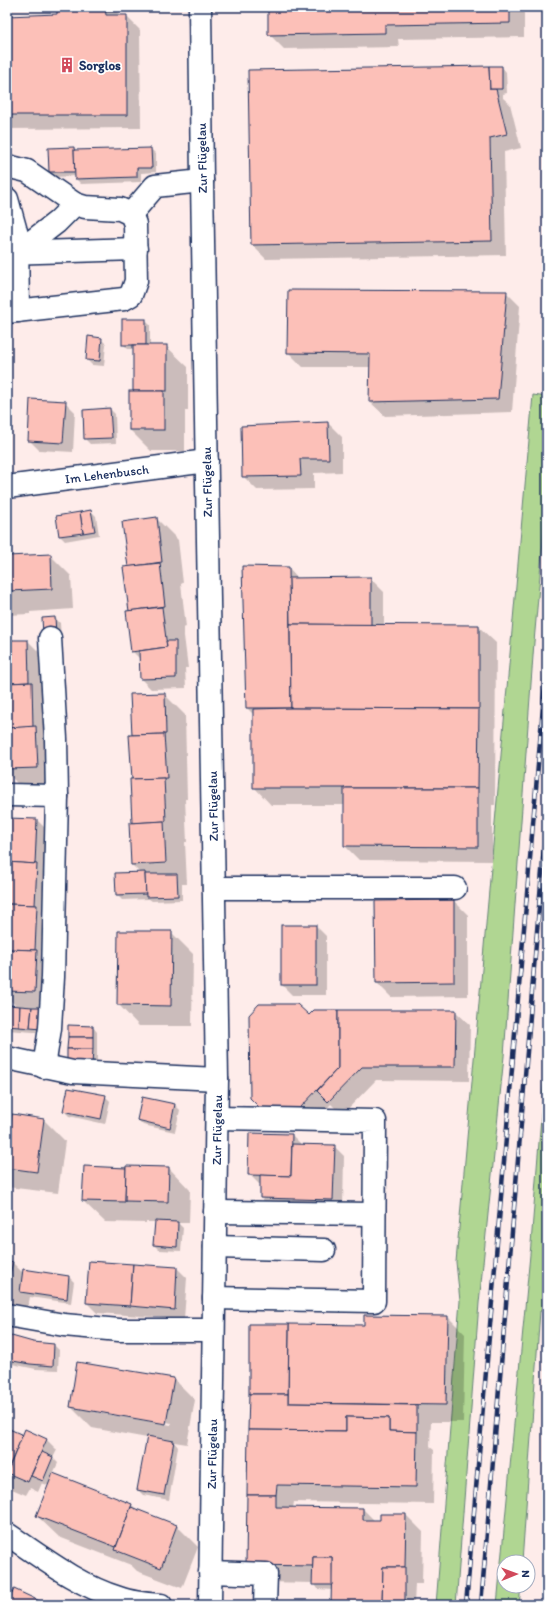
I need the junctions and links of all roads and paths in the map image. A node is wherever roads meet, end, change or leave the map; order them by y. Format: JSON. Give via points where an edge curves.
{"nodes":[{"id":1,"x":200,"y":7,"type":"edge"},
{"id":2,"x":7,"y":166,"type":"edge"},
{"id":3,"x":202,"y":181,"type":"junction"},
{"id":4,"x":7,"y":199,"type":"edge"},
{"id":5,"x":75,"y":204,"type":"junction"},
{"id":6,"x":131,"y":214,"type":"junction"},
{"id":7,"x":136,"y":249,"type":"junction"},
{"id":8,"x":12,"y":253,"type":"edge"},
{"id":9,"x":12,"y":312,"type":"edge"},
{"id":10,"x":207,"y":461,"type":"junction"},
{"id":11,"x":7,"y":487,"type":"edge"},
{"id":12,"x":50,"y":638,"type":"dead end"},
{"id":13,"x":7,"y":795,"type":"edge"},
{"id":14,"x":57,"y":796,"type":"junction"},
{"id":15,"x":214,"y":888,"type":"junction"},
{"id":16,"x":455,"y":888,"type":"dead end"},
{"id":17,"x":7,"y":1058,"type":"edge"},
{"id":18,"x":44,"y":1067,"type":"junction"},
{"id":19,"x":217,"y":1079,"type":"junction"},
{"id":20,"x":217,"y":1118,"type":"junction"},
{"id":21,"x":215,"y":1212,"type":"junction"},
{"id":22,"x":374,"y":1214,"type":"junction"},
{"id":23,"x":215,"y":1247,"type":"junction"},
{"id":24,"x":324,"y":1250,"type":"dead end"},
{"id":25,"x":214,"y":1298,"type":"junction"},
{"id":26,"x":7,"y":1314,"type":"edge"},
{"id":27,"x":214,"y":1330,"type":"junction"},
{"id":28,"x":7,"y":1534,"type":"edge"},
{"id":29,"x":210,"y":1572,"type":"junction"},
{"id":30,"x":161,"y":1605,"type":"edge"},
{"id":31,"x":210,"y":1605,"type":"edge"},
{"id":32,"x":266,"y":1605,"type":"edge"}],
"edges":[{"from":1,"to":3,"type":"street","name":"Zur Flügelau"},
{"from":2,"to":5,"type":"street","via":[[27,171]]},
{"from":3,"to":6,"type":"street","via":[[155,186]]},
{"from":3,"to":10,"type":"street","name":"Zur Flügelau"},
{"from":4,"to":8,"type":"street","via":[[17,235]]},
{"from":5,"to":6,"type":"street","via":[[85,207],[120,208]]},
{"from":5,"to":8,"type":"street","via":[[57,222]]},
{"from":6,"to":7,"type":"street","via":[[135,224]]},
{"from":7,"to":8,"type":"street"},
{"from":7,"to":9,"type":"street","via":[[136,281],[130,295],[124,299]]},
{"from":8,"to":9,"type":"street"},
{"from":10,"to":11,"type":"street","name":"Im Lehenbusch"},
{"from":10,"to":15,"type":"street","name":"Zur Flügelau"},
{"from":12,"to":14,"type":"street"},
{"from":13,"to":14,"type":"street"},
{"from":14,"to":18,"type":"street","via":[[53,977],[50,1028]]},
{"from":15,"to":16,"type":"street"},
{"from":15,"to":19,"type":"street","name":"Zur Flügelau"},
{"from":17,"to":18,"type":"street"},
{"from":18,"to":19,"type":"street","via":[[73,1072]]},
{"from":19,"to":20,"type":"street","name":"Zur Flügelau"},
{"from":20,"to":21,"type":"street","name":"Zur Flügelau"},
{"from":20,"to":22,"type":"street","via":[[375,1121]]},
{"from":21,"to":22,"type":"street"},
{"from":21,"to":23,"type":"street","name":"Zur Flügelau"},
{"from":22,"to":25,"type":"street","via":[[374,1301]]},
{"from":23,"to":24,"type":"street"},
{"from":23,"to":25,"type":"street","name":"Zur Flügelau"},
{"from":25,"to":27,"type":"street","name":"Zur Flügelau"},
{"from":26,"to":27,"type":"street","via":[[64,1325],[119,1330]]},
{"from":27,"to":29,"type":"street","name":"Zur Flügelau"},
{"from":28,"to":30,"type":"street","via":[[96,1590],[120,1599]]},
{"from":29,"to":31,"type":"street","name":"Zur Flügelau"},
{"from":29,"to":32,"type":"street","via":[[266,1574]]}]}
